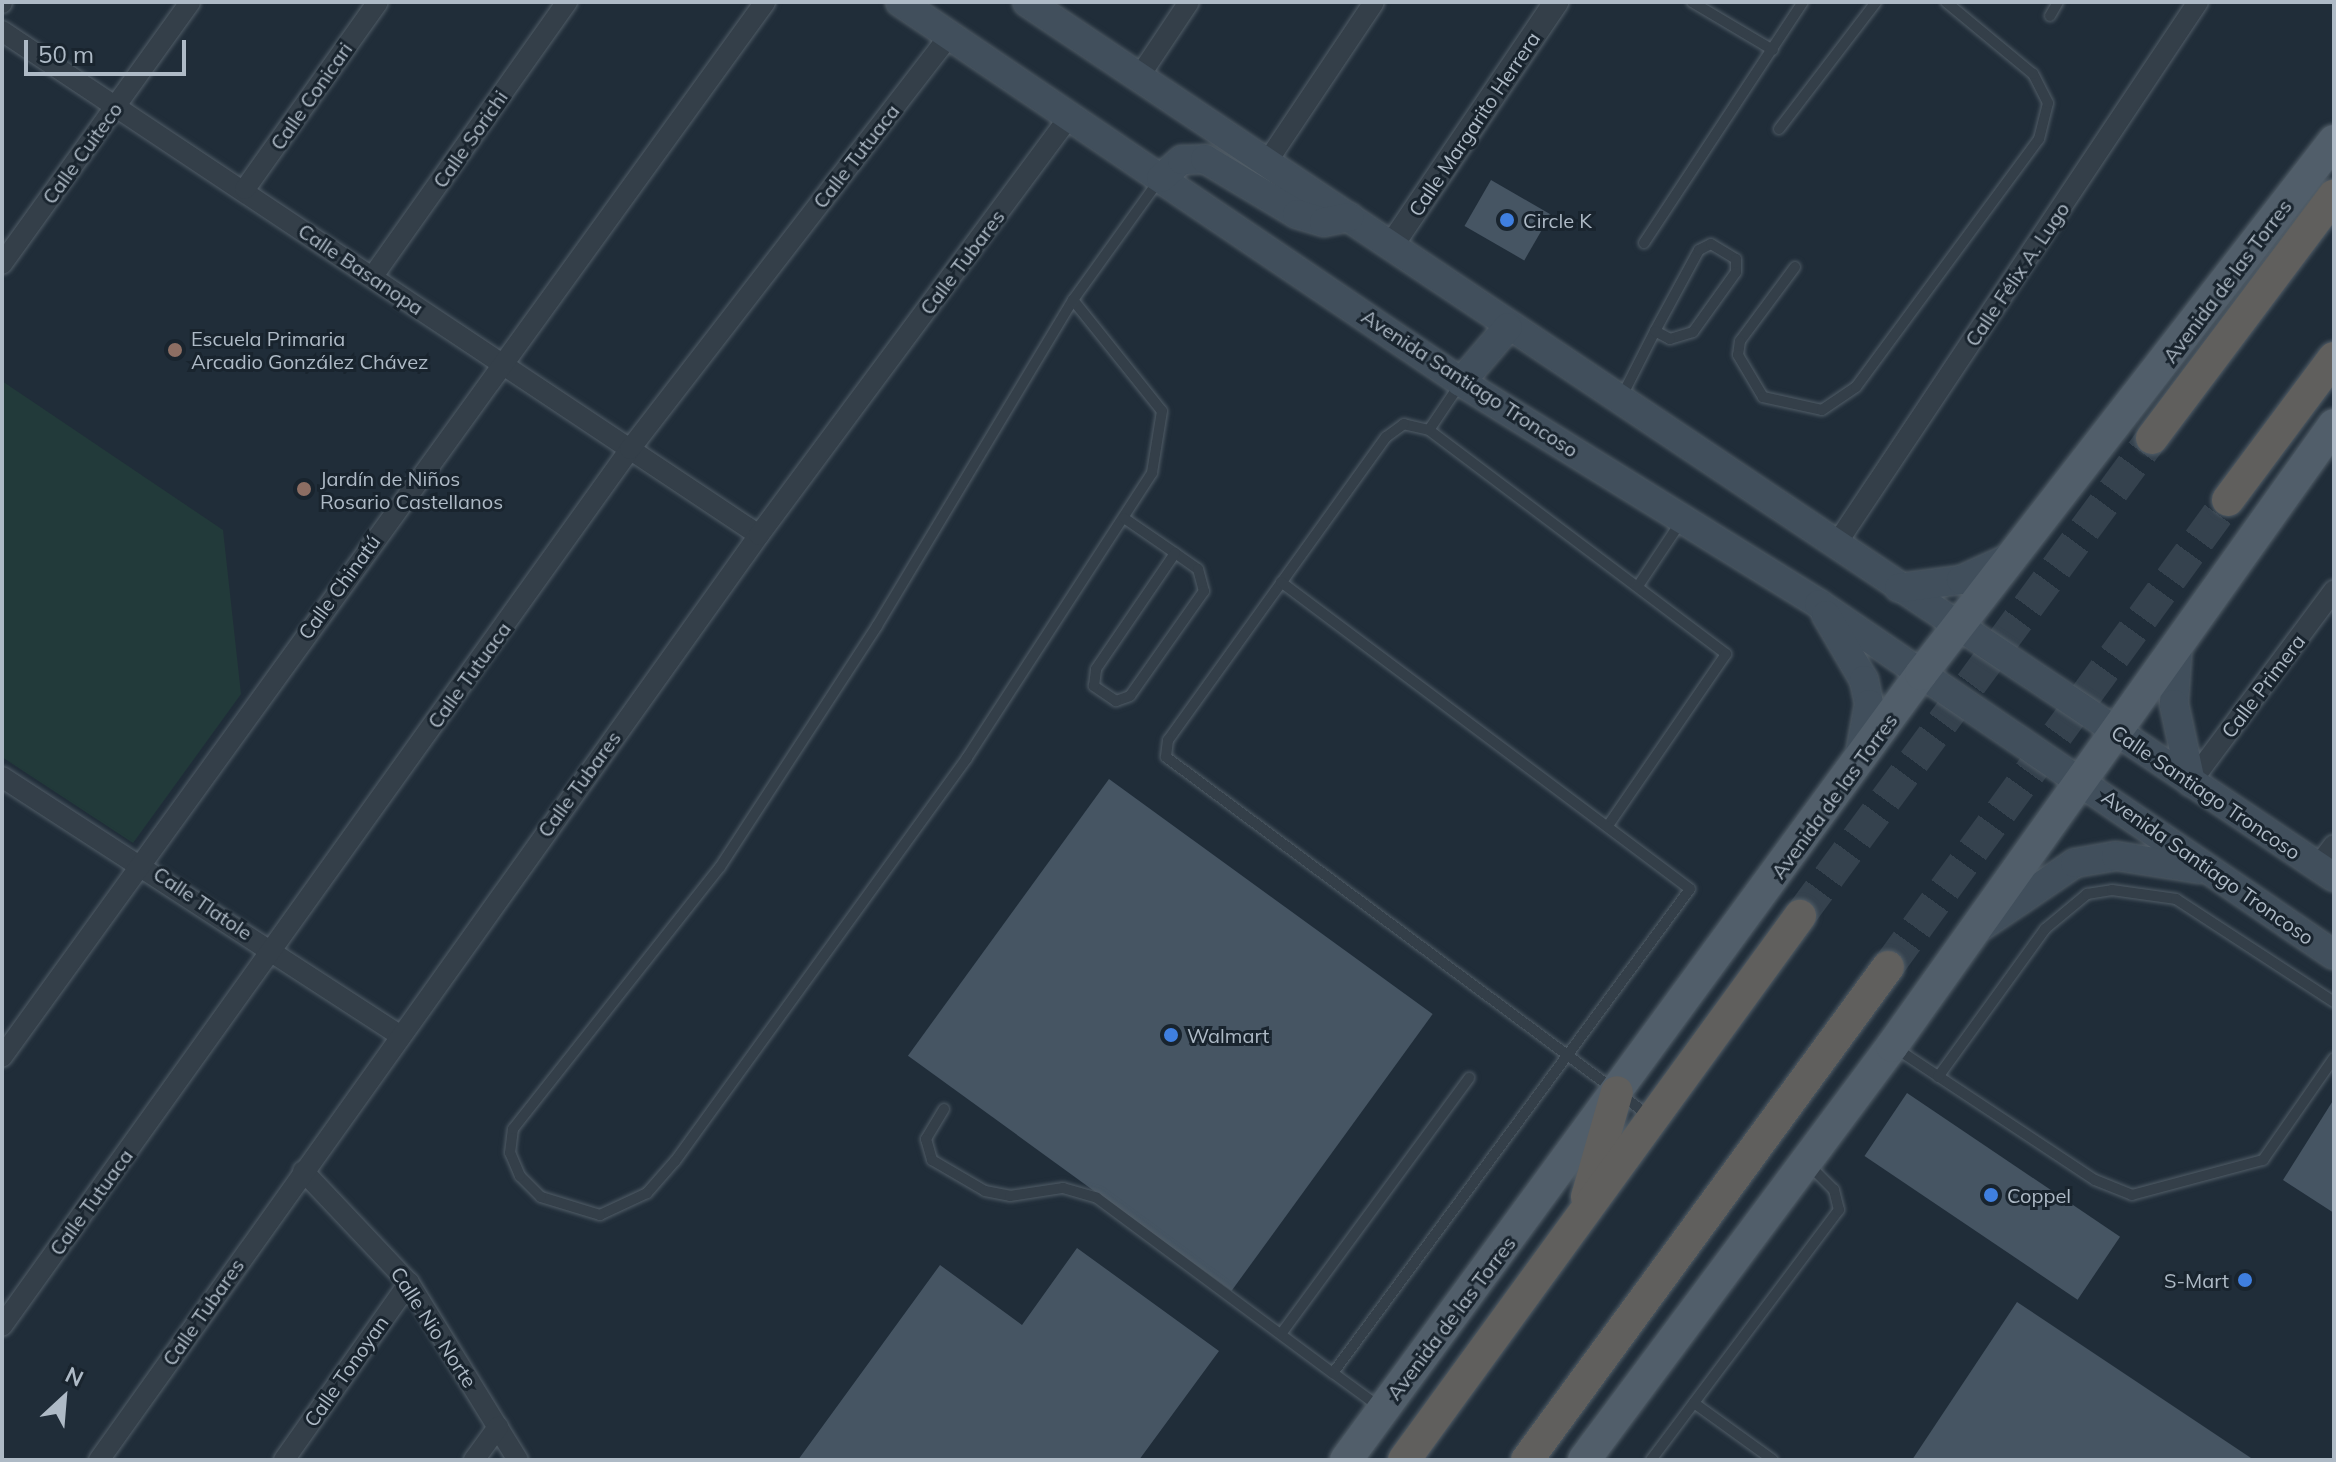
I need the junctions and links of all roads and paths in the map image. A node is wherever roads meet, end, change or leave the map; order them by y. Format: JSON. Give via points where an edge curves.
{"nodes":[{"id":1,"x":190,"y":2,"type":"edge"},
{"id":2,"x":378,"y":2,"type":"edge"},
{"id":3,"x":567,"y":2,"type":"edge"},
{"id":4,"x":765,"y":2,"type":"edge"},
{"id":5,"x":900,"y":2,"type":"edge"},
{"id":6,"x":1027,"y":2,"type":"edge"},
{"id":7,"x":1189,"y":2,"type":"edge"},
{"id":8,"x":1374,"y":2,"type":"edge"},
{"id":9,"x":1556,"y":2,"type":"edge"},
{"id":10,"x":1692,"y":2,"type":"edge"},
{"id":11,"x":1803,"y":2,"type":"edge"},
{"id":12,"x":1876,"y":2,"type":"edge"},
{"id":13,"x":1946,"y":2,"type":"edge"},
{"id":14,"x":2058,"y":2,"type":"edge"},
{"id":15,"x":2198,"y":2,"type":"edge"},
{"id":16,"x":2050,"y":16,"type":"dead end"},
{"id":17,"x":2,"y":31,"type":"edge"},
{"id":18,"x":950,"y":35,"type":"junction"},
{"id":19,"x":1773,"y":50,"type":"junction"},
{"id":20,"x":1139,"y":77,"type":"junction"},
{"id":21,"x":115,"y":106,"type":"junction"},
{"id":22,"x":1070,"y":116,"type":"junction"},
{"id":23,"x":1779,"y":129,"type":"dead end"},
{"id":24,"x":2334,"y":141,"type":"edge"},
{"id":25,"x":1267,"y":162,"type":"junction"},
{"id":26,"x":1161,"y":178,"type":"junction"},
{"id":27,"x":245,"y":189,"type":"junction"},
{"id":28,"x":2334,"y":196,"type":"edge"},
{"id":29,"x":1350,"y":217,"type":"junction"},
{"id":30,"x":1644,"y":243,"type":"dead end"},
{"id":31,"x":1391,"y":246,"type":"junction"},
{"id":32,"x":2,"y":264,"type":"edge"},
{"id":33,"x":1795,"y":267,"type":"dead end"},
{"id":34,"x":373,"y":276,"type":"junction"},
{"id":35,"x":1073,"y":300,"type":"junction"},
{"id":36,"x":1508,"y":327,"type":"junction"},
{"id":37,"x":1655,"y":331,"type":"junction"},
{"id":38,"x":2334,"y":358,"type":"edge"},
{"id":39,"x":501,"y":364,"type":"junction"},
{"id":40,"x":1461,"y":382,"type":"junction"},
{"id":41,"x":1619,"y":401,"type":"junction"},
{"id":42,"x":2334,"y":425,"type":"edge"},
{"id":43,"x":1429,"y":430,"type":"junction"},
{"id":44,"x":2152,"y":438,"type":"tunnel mouth"},
{"id":45,"x":630,"y":449,"type":"junction"},
{"id":46,"x":2228,"y":500,"type":"tunnel mouth"},
{"id":47,"x":1124,"y":518,"type":"junction"},
{"id":48,"x":1683,"y":518,"type":"junction"},
{"id":49,"x":759,"y":535,"type":"junction"},
{"id":50,"x":1835,"y":546,"type":"junction"},
{"id":51,"x":1175,"y":553,"type":"junction"},
{"id":52,"x":2018,"y":554,"type":"junction"},
{"id":53,"x":1281,"y":582,"type":"junction"},
{"id":54,"x":1638,"y":586,"type":"junction"},
{"id":55,"x":1899,"y":588,"type":"junction"},
{"id":56,"x":2334,"y":590,"type":"edge"},
{"id":57,"x":1819,"y":604,"type":"junction"},
{"id":58,"x":1959,"y":628,"type":"junction"},
{"id":59,"x":2178,"y":643,"type":"junction"},
{"id":60,"x":1921,"y":674,"type":"junction"},
{"id":61,"x":2116,"y":732,"type":"junction"},
{"id":62,"x":1854,"y":771,"type":"junction"},
{"id":63,"x":2082,"y":779,"type":"junction"},
{"id":64,"x":2191,"y":782,"type":"junction"},
{"id":65,"x":5,"y":787,"type":"edge"},
{"id":66,"x":1609,"y":824,"type":"junction"},
{"id":67,"x":139,"y":861,"type":"junction"},
{"id":68,"x":2329,"y":863,"type":"edge"},
{"id":69,"x":2221,"y":874,"type":"junction"},
{"id":70,"x":1800,"y":916,"type":"tunnel mouth"},
{"id":71,"x":1969,"y":936,"type":"junction"},
{"id":72,"x":273,"y":950,"type":"junction"},
{"id":73,"x":2334,"y":955,"type":"edge"},
{"id":74,"x":1888,"y":967,"type":"tunnel mouth"},
{"id":75,"x":2334,"y":1002,"type":"edge"},
{"id":76,"x":399,"y":1035,"type":"junction"},
{"id":77,"x":1892,"y":1046,"type":"junction"},
{"id":78,"x":1569,"y":1055,"type":"junction"},
{"id":79,"x":2,"y":1057,"type":"edge"},
{"id":80,"x":2334,"y":1058,"type":"edge"},
{"id":81,"x":1938,"y":1077,"type":"junction"},
{"id":82,"x":1469,"y":1078,"type":"dead end"},
{"id":83,"x":1617,"y":1092,"type":"junction"},
{"id":84,"x":944,"y":1109,"type":"dead end"},
{"id":85,"x":1653,"y":1119,"type":"junction"},
{"id":86,"x":1806,"y":1162,"type":"junction"},
{"id":87,"x":303,"y":1171,"type":"junction"},
{"id":88,"x":1579,"y":1221,"type":"junction"},
{"id":89,"x":409,"y":1283,"type":"junction"},
{"id":90,"x":2,"y":1326,"type":"edge"},
{"id":91,"x":1281,"y":1334,"type":"junction"},
{"id":92,"x":1333,"y":1373,"type":"junction"},
{"id":93,"x":1447,"y":1402,"type":"junction"},
{"id":94,"x":1694,"y":1403,"type":"junction"},
{"id":95,"x":1382,"y":1409,"type":"junction"},
{"id":96,"x":498,"y":1427,"type":"junction"},
{"id":97,"x":99,"y":1460,"type":"edge"},
{"id":98,"x":284,"y":1460,"type":"edge"},
{"id":99,"x":474,"y":1460,"type":"edge"},
{"id":100,"x":518,"y":1460,"type":"edge"},
{"id":101,"x":1346,"y":1460,"type":"edge"},
{"id":102,"x":1381,"y":1460,"type":"edge"},
{"id":103,"x":1404,"y":1460,"type":"edge"},
{"id":104,"x":1527,"y":1460,"type":"edge"},
{"id":105,"x":1584,"y":1460,"type":"edge"},
{"id":106,"x":1651,"y":1460,"type":"edge"},
{"id":107,"x":1773,"y":1460,"type":"edge"}],
"edges":[{"from":1,"to":21,"type":"street","name":"Calle Cuiteco"},
{"from":2,"to":27,"type":"street","name":"Calle Conicari"},
{"from":3,"to":34,"type":"street","name":"Calle Sorichi"},
{"from":4,"to":39,"type":"street","name":"Calle Chinatú"},
{"from":5,"to":18,"type":"main road","name":"Avenida Santiago Troncoso"},
{"from":6,"to":20,"type":"main road"},
{"from":7,"to":20,"type":"street"},
{"from":8,"to":25,"type":"street"},
{"from":9,"to":31,"type":"street","name":"Calle Margarito Herrera"},
{"from":10,"to":19,"type":"lane"},
{"from":11,"to":19,"type":"lane"},
{"from":12,"to":23,"type":"lane"},
{"from":13,"to":33,"type":"lane","via":[[2033,74],[2048,103],[2039,139],[1856,387],[1822,410],[1763,397],[1738,355],[1740,341]]},
{"from":14,"to":16,"type":"lane"},
{"from":15,"to":50,"type":"street","name":"Calle Félix A. Lugo"},
{"from":17,"to":21,"type":"street","name":"Calle Basanopa"},
{"from":18,"to":22,"type":"main road","name":"Avenida Santiago Troncoso"},
{"from":18,"to":45,"type":"street","name":"Calle Tutuaca"},
{"from":19,"to":30,"type":"lane"},
{"from":20,"to":25,"type":"main road"},
{"from":21,"to":27,"type":"street","name":"Calle Basanopa"},
{"from":21,"to":32,"type":"street","name":"Calle Cuiteco"},
{"from":22,"to":26,"type":"main road","name":"Avenida Santiago Troncoso"},
{"from":22,"to":49,"type":"street","name":"Calle Tubares"},
{"from":24,"to":52,"type":"main road","name":"Avenida de las Torres"},
{"from":25,"to":29,"type":"main road"},
{"from":26,"to":29,"type":"main road","via":[[1182,160],[1205,159],[1297,214],[1324,222]]},
{"from":26,"to":35,"type":"lane"},
{"from":26,"to":40,"type":"main road","name":"Avenida Santiago Troncoso"},
{"from":27,"to":34,"type":"street","name":"Calle Basanopa"},
{"from":28,"to":44,"type":"highway","name":"Avenida de las Torres"},
{"from":29,"to":31,"type":"main road"},
{"from":31,"to":36,"type":"main road"},
{"from":34,"to":39,"type":"street","name":"Calle Basanopa"},
{"from":35,"to":47,"type":"lane","via":[[1162,411],[1152,473]]},
{"from":35,"to":47,"type":"lane","via":[[877,626],[720,867],[513,1129],[510,1153],[520,1176],[541,1197],[600,1215],[647,1193],[675,1161],[967,758]]},
{"from":36,"to":40,"type":"main road"},
{"from":36,"to":41,"type":"main road"},
{"from":37,"to":37,"type":"lane","via":[[1699,250],[1711,244],[1736,259],[1736,272],[1693,332],[1670,339]]},
{"from":37,"to":41,"type":"lane"},
{"from":38,"to":46,"type":"highway"},
{"from":39,"to":45,"type":"street","name":"Calle Basanopa"},
{"from":39,"to":67,"type":"street","name":"Calle Chinatú"},
{"from":40,"to":43,"type":"lane"},
{"from":40,"to":48,"type":"main road","name":"Avenida Santiago Troncoso"},
{"from":41,"to":50,"type":"main road"},
{"from":42,"to":59,"type":"main road"},
{"from":43,"to":53,"type":"lane","via":[[1404,424],[1386,437]]},
{"from":43,"to":54,"type":"lane"},
{"from":45,"to":49,"type":"street","name":"Calle Basanopa"},
{"from":45,"to":72,"type":"street","name":"Calle Tutuaca"},
{"from":47,"to":51,"type":"lane"},
{"from":48,"to":54,"type":"lane"},
{"from":48,"to":57,"type":"main road","name":"Avenida Santiago Troncoso"},
{"from":49,"to":76,"type":"street","name":"Calle Tubares"},
{"from":50,"to":55,"type":"main road"},
{"from":51,"to":51,"type":"lane","via":[[1096,669],[1094,686],[1116,701],[1130,696],[1204,591],[1198,569]]},
{"from":52,"to":55,"type":"main road","via":[[1961,580]]},
{"from":52,"to":58,"type":"main road","name":"Avenida de las Torres"},
{"from":53,"to":66,"type":"lane"},
{"from":53,"to":78,"type":"lane","via":[[1168,740],[1166,757]]},
{"from":54,"to":66,"type":"lane","via":[[1726,658]]},
{"from":55,"to":58,"type":"main road"},
{"from":56,"to":64,"type":"street","name":"Calle Primera"},
{"from":57,"to":60,"type":"main road","name":"Avenida Santiago Troncoso"},
{"from":57,"to":62,"type":"main road","via":[[1853,657],[1869,704]]},
{"from":58,"to":60,"type":"main road","name":"Avenida de las Torres"},
{"from":58,"to":61,"type":"main road","name":"Calle Santiago Troncoso"},
{"from":59,"to":61,"type":"main road"},
{"from":59,"to":64,"type":"main road","via":[[2174,704]]},
{"from":60,"to":62,"type":"main road","name":"Avenida de las Torres"},
{"from":60,"to":63,"type":"main road","name":"Avenida Santiago Troncoso"},
{"from":61,"to":63,"type":"main road"},
{"from":61,"to":64,"type":"main road","name":"Calle Santiago Troncoso"},
{"from":62,"to":83,"type":"main road","name":"Avenida de las Torres"},
{"from":63,"to":69,"type":"main road","name":"Avenida Santiago Troncoso"},
{"from":63,"to":71,"type":"main road"},
{"from":64,"to":68,"type":"main road","name":"Calle Santiago Troncoso"},
{"from":65,"to":67,"type":"street","name":"Calle Tlatole"},
{"from":66,"to":78,"type":"lane","via":[[1690,889]]},
{"from":67,"to":72,"type":"street","name":"Calle Tlatole"},
{"from":67,"to":79,"type":"street","name":"Calle Chinatú"},
{"from":69,"to":71,"type":"main road","via":[[2159,858],[2075,863]]},
{"from":69,"to":73,"type":"main road","name":"Avenida Santiago Troncoso"},
{"from":70,"to":85,"type":"highway"},
{"from":71,"to":77,"type":"main road"},
{"from":72,"to":76,"type":"street","name":"Calle Tlatole"},
{"from":72,"to":90,"type":"street","name":"Calle Tutuaca"},
{"from":74,"to":104,"type":"highway"},
{"from":75,"to":81,"type":"lane","via":[[2176,899],[2112,890],[2087,894],[2045,929]]},
{"from":76,"to":87,"type":"street","name":"Calle Tubares"},
{"from":77,"to":81,"type":"lane"},
{"from":77,"to":86,"type":"main road"},
{"from":78,"to":83,"type":"lane"},
{"from":78,"to":92,"type":"lane"},
{"from":80,"to":81,"type":"lane","via":[[2263,1160],[2143,1195],[2095,1180]]},
{"from":82,"to":91,"type":"lane"},
{"from":83,"to":85,"type":"lane"},
{"from":83,"to":88,"type":"highway"},
{"from":83,"to":95,"type":"main road","name":"Avenida de las Torres"},
{"from":84,"to":91,"type":"lane","via":[[926,1139],[932,1160],[985,1191],[1010,1196],[1063,1188],[1097,1198]]},
{"from":85,"to":88,"type":"highway"},
{"from":86,"to":94,"type":"lane","via":[[1834,1190],[1839,1210]]},
{"from":86,"to":105,"type":"main road"},
{"from":87,"to":89,"type":"street","name":"Calle Nio Norte"},
{"from":87,"to":97,"type":"street","name":"Calle Tubares"},
{"from":88,"to":93,"type":"highway"},
{"from":89,"to":96,"type":"street","name":"Calle Nio Norte"},
{"from":89,"to":98,"type":"street","name":"Calle Tonoyan"},
{"from":91,"to":92,"type":"lane"},
{"from":92,"to":95,"type":"lane"},
{"from":93,"to":102,"type":"highway"},
{"from":93,"to":103,"type":"highway"},
{"from":94,"to":106,"type":"lane"},
{"from":94,"to":107,"type":"lane"},
{"from":95,"to":101,"type":"main road","name":"Avenida de las Torres"},
{"from":96,"to":99,"type":"street"},
{"from":96,"to":100,"type":"street","name":"Calle Nio Norte"}]}
